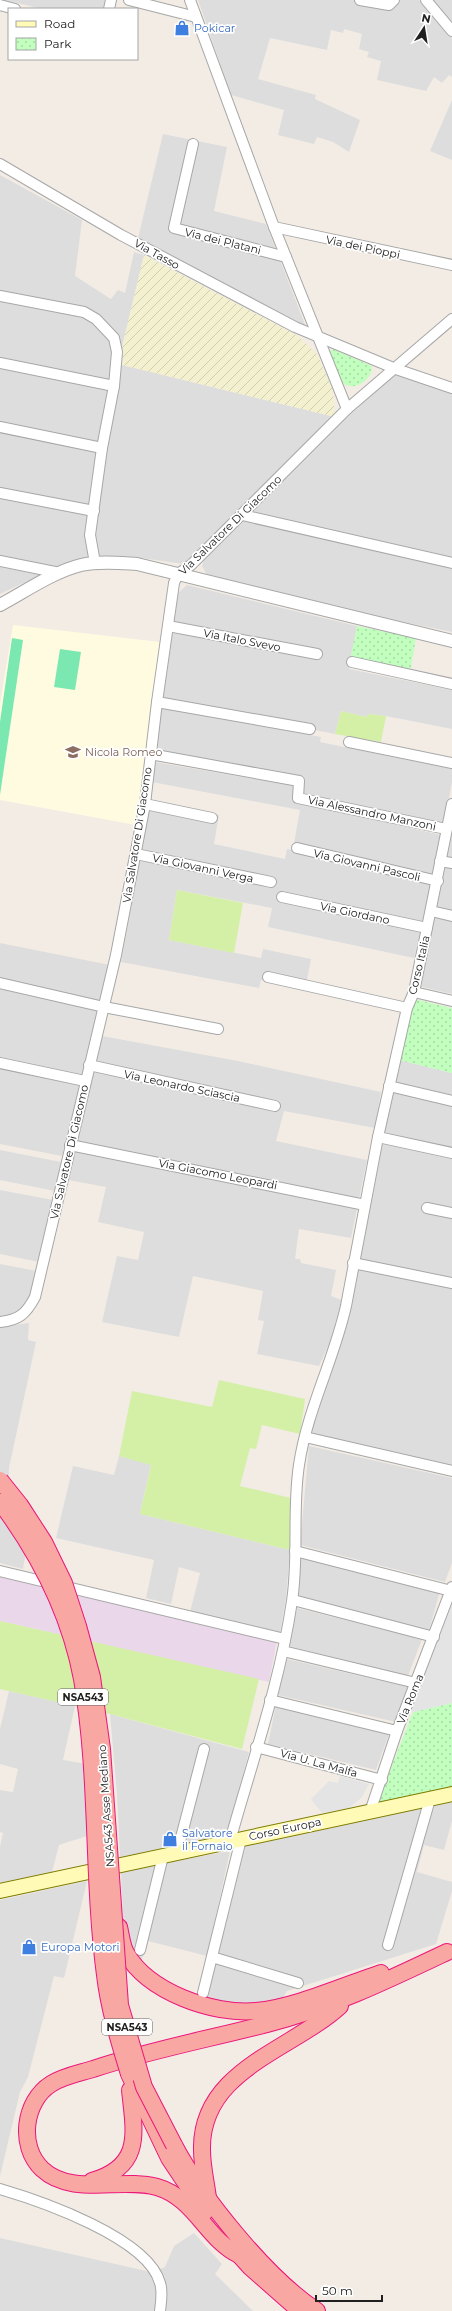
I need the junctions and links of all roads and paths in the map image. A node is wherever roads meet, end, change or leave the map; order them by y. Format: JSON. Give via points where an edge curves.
{"nodes":[{"id":1,"x":128,"y":0,"type":"edge"},
{"id":2,"x":190,"y":0,"type":"edge"},
{"id":3,"x":360,"y":0,"type":"edge"},
{"id":4,"x":394,"y":0,"type":"edge"},
{"id":5,"x":426,"y":0,"type":"edge"},
{"id":6,"x":0,"y":5,"type":"edge"},
{"id":7,"x":11,"y":8,"type":"edge"},
{"id":8,"x":196,"y":17,"type":"junction"},
{"id":9,"x":452,"y":31,"type":"edge"},
{"id":10,"x":193,"y":144,"type":"dead end"},
{"id":11,"x":0,"y":164,"type":"edge"},
{"id":12,"x":274,"y":227,"type":"junction"},
{"id":13,"x":286,"y":257,"type":"junction"},
{"id":14,"x":452,"y":266,"type":"edge"},
{"id":15,"x":0,"y":296,"type":"edge"},
{"id":16,"x":452,"y":319,"type":"edge"},
{"id":17,"x":318,"y":336,"type":"junction"},
{"id":18,"x":0,"y":363,"type":"edge"},
{"id":19,"x":396,"y":369,"type":"junction"},
{"id":20,"x":114,"y":386,"type":"junction"},
{"id":21,"x":452,"y":388,"type":"edge"},
{"id":22,"x":347,"y":409,"type":"junction"},
{"id":23,"x":0,"y":426,"type":"edge"},
{"id":24,"x":102,"y":448,"type":"junction"},
{"id":25,"x":0,"y":493,"type":"edge"},
{"id":26,"x":94,"y":511,"type":"junction"},
{"id":27,"x":242,"y":515,"type":"junction"},
{"id":28,"x":0,"y":561,"type":"edge"},
{"id":29,"x":94,"y":563,"type":"junction"},
{"id":30,"x":452,"y":563,"type":"edge"},
{"id":31,"x":60,"y":573,"type":"junction"},
{"id":32,"x":178,"y":574,"type":"junction"},
{"id":33,"x":0,"y":604,"type":"edge"},
{"id":34,"x":168,"y":626,"type":"junction"},
{"id":35,"x":452,"y":641,"type":"edge"},
{"id":36,"x":317,"y":654,"type":"dead end"},
{"id":37,"x":352,"y":662,"type":"dead end"},
{"id":38,"x":452,"y":684,"type":"edge"},
{"id":39,"x":157,"y":702,"type":"junction"},
{"id":40,"x":310,"y":729,"type":"dead end"},
{"id":41,"x":349,"y":742,"type":"dead end"},
{"id":42,"x":150,"y":754,"type":"junction"},
{"id":43,"x":452,"y":763,"type":"edge"},
{"id":44,"x":145,"y":804,"type":"junction"},
{"id":45,"x":452,"y":809,"type":"edge"},
{"id":46,"x":212,"y":818,"type":"dead end"},
{"id":47,"x":446,"y":829,"type":"junction"},
{"id":48,"x":297,"y":848,"type":"dead end"},
{"id":49,"x":136,"y":854,"type":"junction"},
{"id":50,"x":440,"y":861,"type":"junction"},
{"id":51,"x":452,"y":863,"type":"edge"},
{"id":52,"x":438,"y":881,"type":"junction"},
{"id":53,"x":271,"y":882,"type":"dead end"},
{"id":54,"x":282,"y":897,"type":"dead end"},
{"id":55,"x":431,"y":911,"type":"junction"},
{"id":56,"x":452,"y":916,"type":"edge"},
{"id":57,"x":427,"y":928,"type":"junction"},
{"id":58,"x":268,"y":977,"type":"dead end"},
{"id":59,"x":0,"y":983,"type":"edge"},
{"id":60,"x":414,"y":992,"type":"junction"},
{"id":61,"x":452,"y":1001,"type":"edge"},
{"id":62,"x":104,"y":1007,"type":"junction"},
{"id":63,"x":408,"y":1008,"type":"junction"},
{"id":64,"x":218,"y":1029,"type":"dead end"},
{"id":65,"x":0,"y":1063,"type":"edge"},
{"id":66,"x":89,"y":1065,"type":"junction"},
{"id":67,"x":85,"y":1081,"type":"junction"},
{"id":68,"x":389,"y":1086,"type":"junction"},
{"id":69,"x":452,"y":1101,"type":"edge"},
{"id":70,"x":275,"y":1106,"type":"dead end"},
{"id":71,"x":378,"y":1137,"type":"junction"},
{"id":72,"x":70,"y":1145,"type":"junction"},
{"id":73,"x":452,"y":1153,"type":"edge"},
{"id":74,"x":365,"y":1205,"type":"junction"},
{"id":75,"x":427,"y":1208,"type":"dead end"},
{"id":76,"x":452,"y":1213,"type":"edge"},
{"id":77,"x":353,"y":1263,"type":"junction"},
{"id":78,"x":452,"y":1283,"type":"edge"},
{"id":79,"x":0,"y":1322,"type":"edge"},
{"id":80,"x":304,"y":1437,"type":"junction"},
{"id":81,"x":452,"y":1471,"type":"edge"},
{"id":82,"x":0,"y":1480,"type":"edge"},
{"id":83,"x":0,"y":1502,"type":"edge"},
{"id":84,"x":295,"y":1551,"type":"junction"},
{"id":85,"x":0,"y":1570,"type":"edge"},
{"id":86,"x":451,"y":1589,"type":"edge"},
{"id":87,"x":293,"y":1600,"type":"junction"},
{"id":88,"x":434,"y":1637,"type":"junction"},
{"id":89,"x":285,"y":1639,"type":"junction"},
{"id":90,"x":283,"y":1651,"type":"junction"},
{"id":91,"x":416,"y":1683,"type":"junction"},
{"id":92,"x":270,"y":1700,"type":"junction"},
{"id":93,"x":397,"y":1731,"type":"junction"},
{"id":94,"x":256,"y":1747,"type":"junction"},
{"id":95,"x":204,"y":1749,"type":"dead end"},
{"id":96,"x":382,"y":1780,"type":"junction"},
{"id":97,"x":452,"y":1794,"type":"edge"},
{"id":98,"x":430,"y":1799,"type":"junction"},
{"id":99,"x":370,"y":1812,"type":"junction"},
{"id":100,"x":235,"y":1840,"type":"junction"},
{"id":101,"x":177,"y":1853,"type":"junction"},
{"id":102,"x":163,"y":1856,"type":"junction"},
{"id":103,"x":0,"y":1890,"type":"edge"},
{"id":104,"x":113,"y":1900,"type":"junction"},
{"id":105,"x":388,"y":1945,"type":"dead end"},
{"id":106,"x":140,"y":1950,"type":"dead end"},
{"id":107,"x":449,"y":1951,"type":"edge"},
{"id":108,"x":212,"y":1957,"type":"junction"},
{"id":109,"x":298,"y":1983,"type":"dead end"},
{"id":110,"x":204,"y":1993,"type":"dead end"},
{"id":111,"x":352,"y":1996,"type":"junction"},
{"id":112,"x":129,"y":2074,"type":"junction"},
{"id":113,"x":170,"y":2148,"type":"junction"},
{"id":114,"x":74,"y":2183,"type":"junction"},
{"id":115,"x":0,"y":2189,"type":"edge"},
{"id":116,"x":208,"y":2198,"type":"junction"},
{"id":117,"x":239,"y":2255,"type":"junction"},
{"id":118,"x":160,"y":2311,"type":"edge"},
{"id":119,"x":300,"y":2311,"type":"edge"},
{"id":120,"x":317,"y":2311,"type":"edge"}],
"edges":[{"from":1,"to":8,"type":"street"},
{"from":2,"to":8,"type":"street"},
{"from":3,"to":4,"type":"street","via":[[389,5]]},
{"from":5,"to":9,"type":"street"},
{"from":6,"to":7,"type":"street"},
{"from":8,"to":12,"type":"street"},
{"from":10,"to":13,"type":"street","name":"Via dei Platani","via":[[174,228]]},
{"from":11,"to":17,"type":"street","name":"Via Tasso","via":[[121,235],[295,327]]},
{"from":12,"to":13,"type":"street"},
{"from":12,"to":14,"type":"street","name":"Via dei Pioppi"},
{"from":13,"to":17,"type":"street"},
{"from":15,"to":20,"type":"street","via":[[84,312],[96,319],[114,338],[117,352]]},
{"from":16,"to":19,"type":"street","name":"Via Salvatore Di Giacomo"},
{"from":17,"to":19,"type":"street","name":"Via Tasso"},
{"from":17,"to":22,"type":"street"},
{"from":18,"to":20,"type":"street"},
{"from":19,"to":21,"type":"street","name":"Via Tasso"},
{"from":19,"to":22,"type":"street","name":"Via Salvatore Di Giacomo"},
{"from":20,"to":24,"type":"street"},
{"from":22,"to":27,"type":"street","name":"Via Salvatore Di Giacomo"},
{"from":23,"to":24,"type":"street"},
{"from":24,"to":26,"type":"street"},
{"from":25,"to":26,"type":"street"},
{"from":26,"to":29,"type":"street","via":[[90,535]]},
{"from":27,"to":30,"type":"street"},
{"from":27,"to":32,"type":"street","name":"Via Salvatore Di Giacomo","via":[[191,565]]},
{"from":28,"to":31,"type":"street"},
{"from":29,"to":31,"type":"street"},
{"from":29,"to":32,"type":"street","via":[[137,564]]},
{"from":31,"to":33,"type":"street"},
{"from":32,"to":34,"type":"street","name":"Via Salvatore Di Giacomo","via":[[174,583]]},
{"from":32,"to":35,"type":"street"},
{"from":34,"to":36,"type":"street","name":"Via Italo Svevo"},
{"from":34,"to":39,"type":"street","name":"Via Salvatore Di Giacomo"},
{"from":37,"to":38,"type":"street"},
{"from":39,"to":40,"type":"street"},
{"from":39,"to":42,"type":"street","name":"Via Salvatore Di Giacomo"},
{"from":41,"to":43,"type":"street"},
{"from":42,"to":44,"type":"street","name":"Via Salvatore Di Giacomo"},
{"from":42,"to":47,"type":"street","name":"Via Alessandro Manzoni","via":[[299,781],[298,798]]},
{"from":44,"to":46,"type":"street"},
{"from":44,"to":49,"type":"street","name":"Via Salvatore Di Giacomo"},
{"from":45,"to":47,"type":"street","name":"Corso Italia"},
{"from":47,"to":50,"type":"street","name":"Corso Italia"},
{"from":48,"to":52,"type":"street","name":"Via Giovanni Pascoli"},
{"from":49,"to":53,"type":"street","name":"Via Giovanni Verga"},
{"from":49,"to":62,"type":"street","name":"Via Salvatore Di Giacomo"},
{"from":50,"to":51,"type":"street"},
{"from":50,"to":52,"type":"street","name":"Corso Italia"},
{"from":52,"to":55,"type":"street","name":"Corso Italia"},
{"from":54,"to":57,"type":"street","name":"Via Giordano"},
{"from":55,"to":56,"type":"street"},
{"from":55,"to":57,"type":"street","name":"Corso Italia"},
{"from":57,"to":60,"type":"street","name":"Corso Italia"},
{"from":58,"to":63,"type":"street","name":"Corso Italia"},
{"from":59,"to":62,"type":"street"},
{"from":60,"to":61,"type":"street"},
{"from":60,"to":63,"type":"street","name":"Corso Italia"},
{"from":62,"to":64,"type":"street"},
{"from":62,"to":66,"type":"street","name":"Via Salvatore Di Giacomo"},
{"from":63,"to":68,"type":"street"},
{"from":65,"to":67,"type":"street"},
{"from":66,"to":67,"type":"street","name":"Via Salvatore Di Giacomo"},
{"from":66,"to":70,"type":"street","name":"Via Leonardo Sciascia"},
{"from":67,"to":72,"type":"street","name":"Via Salvatore Di Giacomo"},
{"from":68,"to":69,"type":"street"},
{"from":68,"to":71,"type":"street"},
{"from":71,"to":73,"type":"street"},
{"from":71,"to":74,"type":"street"},
{"from":72,"to":74,"type":"street","name":"Via Giacomo Leopardi"},
{"from":72,"to":79,"type":"street","name":"Via Salvatore Di Giacomo","via":[[35,1297],[21,1317]]},
{"from":74,"to":77,"type":"street"},
{"from":75,"to":76,"type":"street"},
{"from":77,"to":78,"type":"street"},
{"from":77,"to":80,"type":"street","via":[[341,1328]]},
{"from":80,"to":81,"type":"street"},
{"from":80,"to":84,"type":"street","via":[[299,1466]]},
{"from":82,"to":104,"type":"highway","name":"NSA543 Asse Mediano","number":"NSA543","bridge":true,"via":[[44,1542],[64,1582],[92,1677],[102,1749]]},
{"from":83,"to":112,"type":"highway","name":"NSA543 Asse Mediano","number":"NSA543","bridge":true,"via":[[20,1529],[44,1570],[68,1631],[82,1679],[92,1772],[105,1975],[112,2018]]},
{"from":84,"to":86,"type":"street"},
{"from":84,"to":87,"type":"street"},
{"from":85,"to":89,"type":"street"},
{"from":86,"to":88,"type":"street","name":"Via Roma"},
{"from":87,"to":88,"type":"street"},
{"from":87,"to":89,"type":"street"},
{"from":88,"to":91,"type":"street","name":"Via Roma"},
{"from":89,"to":90,"type":"street"},
{"from":90,"to":91,"type":"street"},
{"from":90,"to":92,"type":"street"},
{"from":91,"to":93,"type":"street","name":"Via Roma"},
{"from":92,"to":93,"type":"street"},
{"from":92,"to":94,"type":"street"},
{"from":93,"to":96,"type":"street","name":"Via Roma"},
{"from":94,"to":96,"type":"street","name":"Via U. La Malfa"},
{"from":94,"to":100,"type":"street"},
{"from":95,"to":101,"type":"street"},
{"from":96,"to":99,"type":"street","name":"Via Roma"},
{"from":97,"to":98,"type":"main road","name":"Corso Europa"},
{"from":98,"to":99,"type":"main road","name":"Corso Europa"},
{"from":98,"to":105,"type":"street"},
{"from":99,"to":100,"type":"main road","name":"Corso Europa"},
{"from":100,"to":101,"type":"main road","name":"Corso Europa"},
{"from":100,"to":108,"type":"street"},
{"from":101,"to":102,"type":"main road","name":"Corso Europa"},
{"from":102,"to":103,"type":"main road","name":"Corso Europa"},
{"from":102,"to":106,"type":"street"},
{"from":104,"to":107,"type":"highway","bridge":true,"via":[[125,1952],[148,1978],[180,1997],[231,2011],[257,2011],[287,2005]]},
{"from":104,"to":113,"type":"highway","name":"NSA543 Asse Mediano","number":"NSA543","bridge":true,"via":[[120,2005],[144,2086]]},
{"from":107,"to":111,"type":"highway"},
{"from":108,"to":109,"type":"street"},
{"from":108,"to":110,"type":"street"},
{"from":111,"to":114,"type":"highway","via":[[290,2018],[148,2052],[52,2083],[43,2090],[32,2106],[27,2138],[34,2159],[41,2168],[58,2180]]},
{"from":111,"to":116,"type":"highway","via":[[334,2012],[246,2070],[223,2090],[210,2109],[202,2139],[202,2160]]},
{"from":112,"to":113,"type":"highway","name":"NSA543 Asse Mediano","number":"NSA543"},
{"from":112,"to":114,"type":"highway","via":[[135,2126],[134,2139],[127,2156],[116,2169],[93,2181]]},
{"from":113,"to":116,"type":"highway"},
{"from":113,"to":117,"type":"highway","via":[[206,2215]]},
{"from":114,"to":117,"type":"highway","via":[[137,2184],[167,2190],[194,2211],[221,2244]]},
{"from":115,"to":118,"type":"street","via":[[35,2200],[77,2218],[106,2232],[133,2250],[158,2278],[161,2290]]},
{"from":116,"to":120,"type":"highway","via":[[266,2267]]},
{"from":117,"to":119,"type":"highway"}]}
